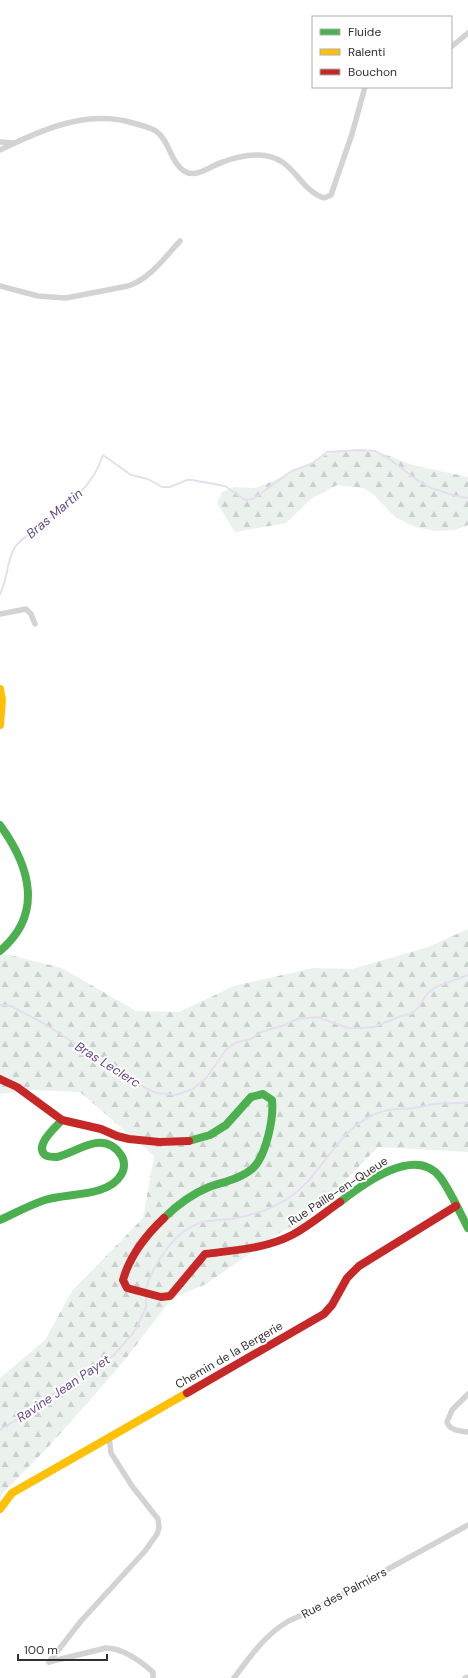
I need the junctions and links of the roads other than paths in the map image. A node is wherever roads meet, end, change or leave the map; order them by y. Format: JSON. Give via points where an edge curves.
{"nodes":[{"id":1,"x":468,"y":32,"type":"edge"},
{"id":2,"x":452,"y":46,"type":"edge"},
{"id":3,"x":365,"y":88,"type":"edge"},
{"id":4,"x":0,"y":142,"type":"edge"},
{"id":5,"x":15,"y":143,"type":"junction"},
{"id":6,"x":0,"y":150,"type":"edge"},
{"id":7,"x":180,"y":241,"type":"dead end"},
{"id":8,"x":0,"y":286,"type":"edge"},
{"id":9,"x":0,"y":614,"type":"edge"},
{"id":10,"x":35,"y":624,"type":"dead end"},
{"id":11,"x":0,"y":689,"type":"edge"},
{"id":12,"x":0,"y":725,"type":"edge"},
{"id":13,"x":0,"y":825,"type":"edge"},
{"id":14,"x":0,"y":951,"type":"edge"},
{"id":15,"x":0,"y":1080,"type":"edge"},
{"id":16,"x":62,"y":1120,"type":"junction"},
{"id":17,"x":456,"y":1206,"type":"junction"},
{"id":18,"x":465,"y":1215,"type":"edge"},
{"id":19,"x":0,"y":1220,"type":"edge"},
{"id":20,"x":468,"y":1228,"type":"edge"},
{"id":21,"x":468,"y":1394,"type":"edge"},
{"id":22,"x":468,"y":1432,"type":"edge"},
{"id":23,"x":109,"y":1437,"type":"junction"},
{"id":24,"x":0,"y":1509,"type":"edge"},
{"id":25,"x":468,"y":1525,"type":"edge"},
{"id":26,"x":153,"y":1678,"type":"edge"},
{"id":27,"x":234,"y":1678,"type":"edge"}],
"edges":[{"from":1,"to":2,"type":"street"},
{"from":3,"to":5,"type":"street","via":[[331,195],[324,198],[315,195],[286,164],[273,156],[257,155],[223,162],[196,174],[186,172],[177,164],[157,132],[121,119],[75,120]]},
{"from":4,"to":5,"type":"street"},
{"from":5,"to":6,"type":"street"},
{"from":7,"to":8,"type":"street","via":[[145,278],[137,284],[121,288],[66,298],[38,296]]},
{"from":9,"to":10,"type":"street","via":[[26,609]]},
{"from":11,"to":12,"type":"main road"},
{"from":13,"to":14,"type":"main road","via":[[19,855],[26,883],[28,908],[20,931]]},
{"from":15,"to":16,"type":"main road","via":[[17,1087]]},
{"from":16,"to":17,"type":"main road","name":"Rue Paille-en-Queue","via":[[129,1139],[188,1141],[210,1135],[226,1125],[251,1097],[263,1094],[272,1100],[273,1114],[254,1168],[195,1194],[153,1228],[126,1264],[123,1280],[127,1288],[161,1297],[166,1298],[173,1293],[205,1254],[253,1248],[290,1236],[383,1173],[396,1167],[417,1164],[427,1166],[440,1177]]},
{"from":16,"to":19,"type":"main road","via":[[43,1143],[42,1150],[46,1155],[56,1157],[99,1143],[118,1150],[124,1162],[122,1176],[105,1189],[45,1200]]},
{"from":17,"to":18,"type":"main road","name":"Rue Paille-en-Queue"},
{"from":17,"to":23,"type":"main road","name":"Chemin de la Bergerie","via":[[359,1266],[324,1314]]},
{"from":18,"to":20,"type":"main road","name":"Rue Paille-en-Queue"},
{"from":21,"to":22,"type":"street","via":[[452,1410],[447,1422],[452,1429]]},
{"from":23,"to":24,"type":"main road","name":"Chemin de la Bergerie","via":[[30,1482],[12,1494]]},
{"from":23,"to":26,"type":"street","via":[[111,1453],[132,1486],[158,1519],[159,1528],[145,1551],[81,1621],[49,1662],[115,1648],[142,1663],[153,1672]]},
{"from":25,"to":27,"type":"street","name":"Rue des Palmiers","via":[[289,1621],[263,1643]]}]}
